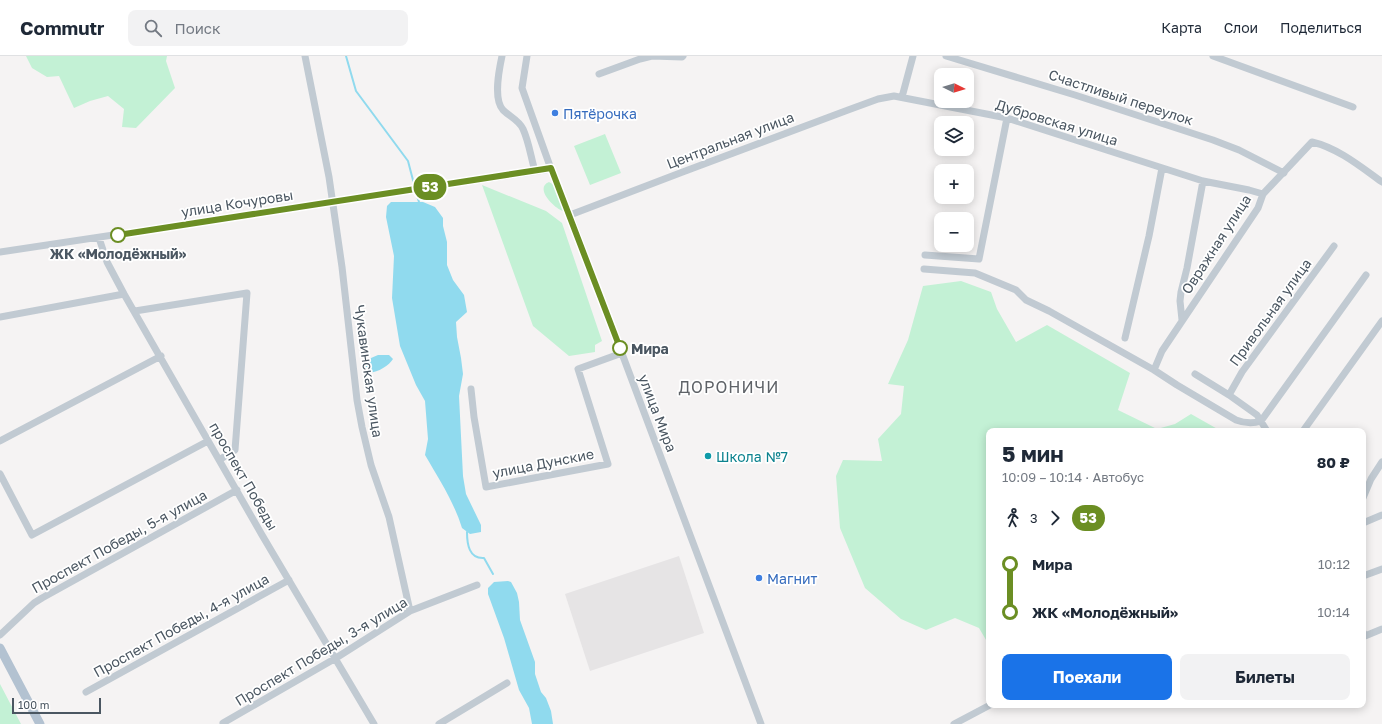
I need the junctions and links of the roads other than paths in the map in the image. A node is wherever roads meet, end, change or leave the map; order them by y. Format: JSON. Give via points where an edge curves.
{"nodes":[{"id":1,"x":305,"y":56,"type":"edge"},
{"id":2,"x":502,"y":56,"type":"edge"},
{"id":3,"x":527,"y":56,"type":"edge"},
{"id":4,"x":684,"y":56,"type":"edge"},
{"id":5,"x":913,"y":56,"type":"edge"},
{"id":6,"x":946,"y":56,"type":"edge"},
{"id":7,"x":1213,"y":56,"type":"edge"},
{"id":8,"x":599,"y":74,"type":"dead end"},
{"id":9,"x":902,"y":97,"type":"junction"},
{"id":10,"x":1353,"y":107,"type":"dead end"},
{"id":11,"x":1008,"y":118,"type":"junction"},
{"id":12,"x":551,"y":168,"type":"junction"},
{"id":13,"x":1162,"y":168,"type":"junction"},
{"id":14,"x":535,"y":171,"type":"junction"},
{"id":15,"x":1284,"y":173,"type":"junction"},
{"id":16,"x":1203,"y":181,"type":"junction"},
{"id":17,"x":1382,"y":182,"type":"edge"},
{"id":18,"x":1263,"y":194,"type":"junction"},
{"id":19,"x":332,"y":202,"type":"junction"},
{"id":20,"x":570,"y":216,"type":"junction"},
{"id":21,"x":99,"y":238,"type":"junction"},
{"id":22,"x":1334,"y":246,"type":"dead end"},
{"id":23,"x":0,"y":252,"type":"edge"},
{"id":24,"x":925,"y":255,"type":"dead end"},
{"id":25,"x":924,"y":269,"type":"dead end"},
{"id":26,"x":1366,"y":275,"type":"dead end"},
{"id":27,"x":124,"y":294,"type":"junction"},
{"id":28,"x":135,"y":311,"type":"junction"},
{"id":29,"x":0,"y":316,"type":"edge"},
{"id":30,"x":1182,"y":320,"type":"junction"},
{"id":31,"x":1382,"y":321,"type":"edge"},
{"id":32,"x":1125,"y":338,"type":"dead end"},
{"id":33,"x":622,"y":353,"type":"junction"},
{"id":34,"x":161,"y":356,"type":"junction"},
{"id":35,"x":1154,"y":370,"type":"junction"},
{"id":36,"x":1195,"y":374,"type":"dead end"},
{"id":37,"x":471,"y":389,"type":"dead end"},
{"id":38,"x":1229,"y":395,"type":"junction"},
{"id":39,"x":1261,"y":421,"type":"junction"},
{"id":40,"x":1265,"y":428,"type":"edge"},
{"id":41,"x":1305,"y":428,"type":"edge"},
{"id":42,"x":208,"y":441,"type":"junction"},
{"id":43,"x":0,"y":442,"type":"edge"},
{"id":44,"x":219,"y":460,"type":"junction"},
{"id":45,"x":1382,"y":462,"type":"edge"},
{"id":46,"x":0,"y":474,"type":"edge"},
{"id":47,"x":236,"y":490,"type":"junction"},
{"id":48,"x":1366,"y":491,"type":"edge"},
{"id":49,"x":1382,"y":516,"type":"edge"},
{"id":50,"x":1366,"y":522,"type":"edge"},
{"id":51,"x":1382,"y":569,"type":"edge"},
{"id":52,"x":1366,"y":575,"type":"edge"},
{"id":53,"x":289,"y":580,"type":"junction"},
{"id":54,"x":477,"y":585,"type":"dead end"},
{"id":55,"x":410,"y":611,"type":"junction"},
{"id":56,"x":1382,"y":629,"type":"edge"},
{"id":57,"x":1366,"y":633,"type":"edge"},
{"id":58,"x":0,"y":635,"type":"edge"},
{"id":59,"x":0,"y":648,"type":"edge"},
{"id":60,"x":336,"y":658,"type":"junction"},
{"id":61,"x":507,"y":683,"type":"dead end"},
{"id":62,"x":86,"y":692,"type":"dead end"},
{"id":63,"x":986,"y":707,"type":"edge"},
{"id":64,"x":223,"y":723,"type":"edge"},
{"id":65,"x":40,"y":724,"type":"edge"},
{"id":66,"x":374,"y":724,"type":"edge"},
{"id":67,"x":439,"y":724,"type":"edge"},
{"id":68,"x":761,"y":724,"type":"edge"},
{"id":69,"x":954,"y":724,"type":"edge"}],
"edges":[{"from":1,"to":19,"type":"street"},
{"from":2,"to":14,"type":"street","via":[[497,85],[499,101],[503,110],[518,121],[523,130]]},
{"from":3,"to":12,"type":"street","name":"улица Мира","via":[[522,88]]},
{"from":4,"to":8,"type":"street","via":[[652,56]]},
{"from":5,"to":9,"type":"street"},
{"from":6,"to":15,"type":"street","name":"Счастливый переулок","via":[[1213,140]]},
{"from":7,"to":10,"type":"street"},
{"from":9,"to":11,"type":"street","name":"Дубровская улица"},
{"from":9,"to":20,"type":"street","name":"Центральная улица","via":[[878,99]]},
{"from":11,"to":13,"type":"street","name":"Дубровская улица"},
{"from":11,"to":24,"type":"street","via":[[979,259]]},
{"from":12,"to":14,"type":"street","name":"улица Кочуровы"},
{"from":12,"to":20,"type":"street","name":"улица Мира"},
{"from":13,"to":16,"type":"street","name":"Дубровская улица"},
{"from":13,"to":32,"type":"street"},
{"from":14,"to":19,"type":"street","name":"улица Кочуровы"},
{"from":15,"to":17,"type":"street","name":"Овражная улица","via":[[1312,142],[1325,145]]},
{"from":15,"to":18,"type":"street","name":"Овражная улица"},
{"from":16,"to":18,"type":"street","name":"Дубровская улица"},
{"from":16,"to":30,"type":"street","via":[[1181,292]]},
{"from":18,"to":30,"type":"street","name":"Овражная улица","via":[[1258,208]]},
{"from":19,"to":21,"type":"street","name":"улица Кочуровы"},
{"from":19,"to":55,"type":"street","name":"Чукавинская улица","via":[[362,427],[371,465],[389,517]]},
{"from":20,"to":33,"type":"street","name":"улица Мира"},
{"from":21,"to":23,"type":"street","name":"улица Кочуровы"},
{"from":21,"to":27,"type":"street","name":"проспект Победы","via":[[107,262]]},
{"from":22,"to":38,"type":"street","name":"Привольная улица","via":[[1242,372]]},
{"from":25,"to":35,"type":"street","via":[[975,272],[1016,290],[1026,300]]},
{"from":26,"to":39,"type":"street"},
{"from":27,"to":28,"type":"street","name":"проспект Победы"},
{"from":27,"to":29,"type":"street"},
{"from":28,"to":34,"type":"street","name":"проспект Победы"},
{"from":28,"to":44,"type":"street","via":[[247,293],[235,450]]},
{"from":30,"to":35,"type":"street","name":"Овражная улица","via":[[1162,350]]},
{"from":31,"to":41,"type":"street"},
{"from":33,"to":37,"type":"street","name":"улица Дунские","via":[[578,369],[608,464],[486,487]]},
{"from":33,"to":68,"type":"street","name":"улица Мира"},
{"from":34,"to":42,"type":"street","name":"проспект Победы"},
{"from":34,"to":43,"type":"street"},
{"from":35,"to":39,"type":"street","via":[[1236,420],[1249,423]]},
{"from":36,"to":38,"type":"street"},
{"from":38,"to":39,"type":"street","via":[[1257,415]]},
{"from":39,"to":40,"type":"street"},
{"from":42,"to":44,"type":"street","name":"проспект Победы"},
{"from":42,"to":46,"type":"street","via":[[32,535]]},
{"from":44,"to":47,"type":"street","name":"проспект Победы"},
{"from":45,"to":48,"type":"street"},
{"from":47,"to":53,"type":"street","name":"проспект Победы"},
{"from":47,"to":58,"type":"street","name":"Проспект Победы, 5-я улица","via":[[42,598]]},
{"from":49,"to":50,"type":"street"},
{"from":51,"to":52,"type":"street"},
{"from":53,"to":60,"type":"street","name":"проспект Победы"},
{"from":53,"to":62,"type":"street","name":"Проспект Победы, 4-я улица"},
{"from":54,"to":55,"type":"street","name":"Проспект Победы, 3-я улица"},
{"from":55,"to":60,"type":"street","name":"Проспект Победы, 3-я улица"},
{"from":56,"to":57,"type":"street"},
{"from":59,"to":65,"type":"main road"},
{"from":60,"to":64,"type":"street","name":"Проспект Победы, 3-я улица"},
{"from":60,"to":66,"type":"street","name":"проспект Победы"},
{"from":61,"to":67,"type":"street"},
{"from":63,"to":69,"type":"street"}]}
